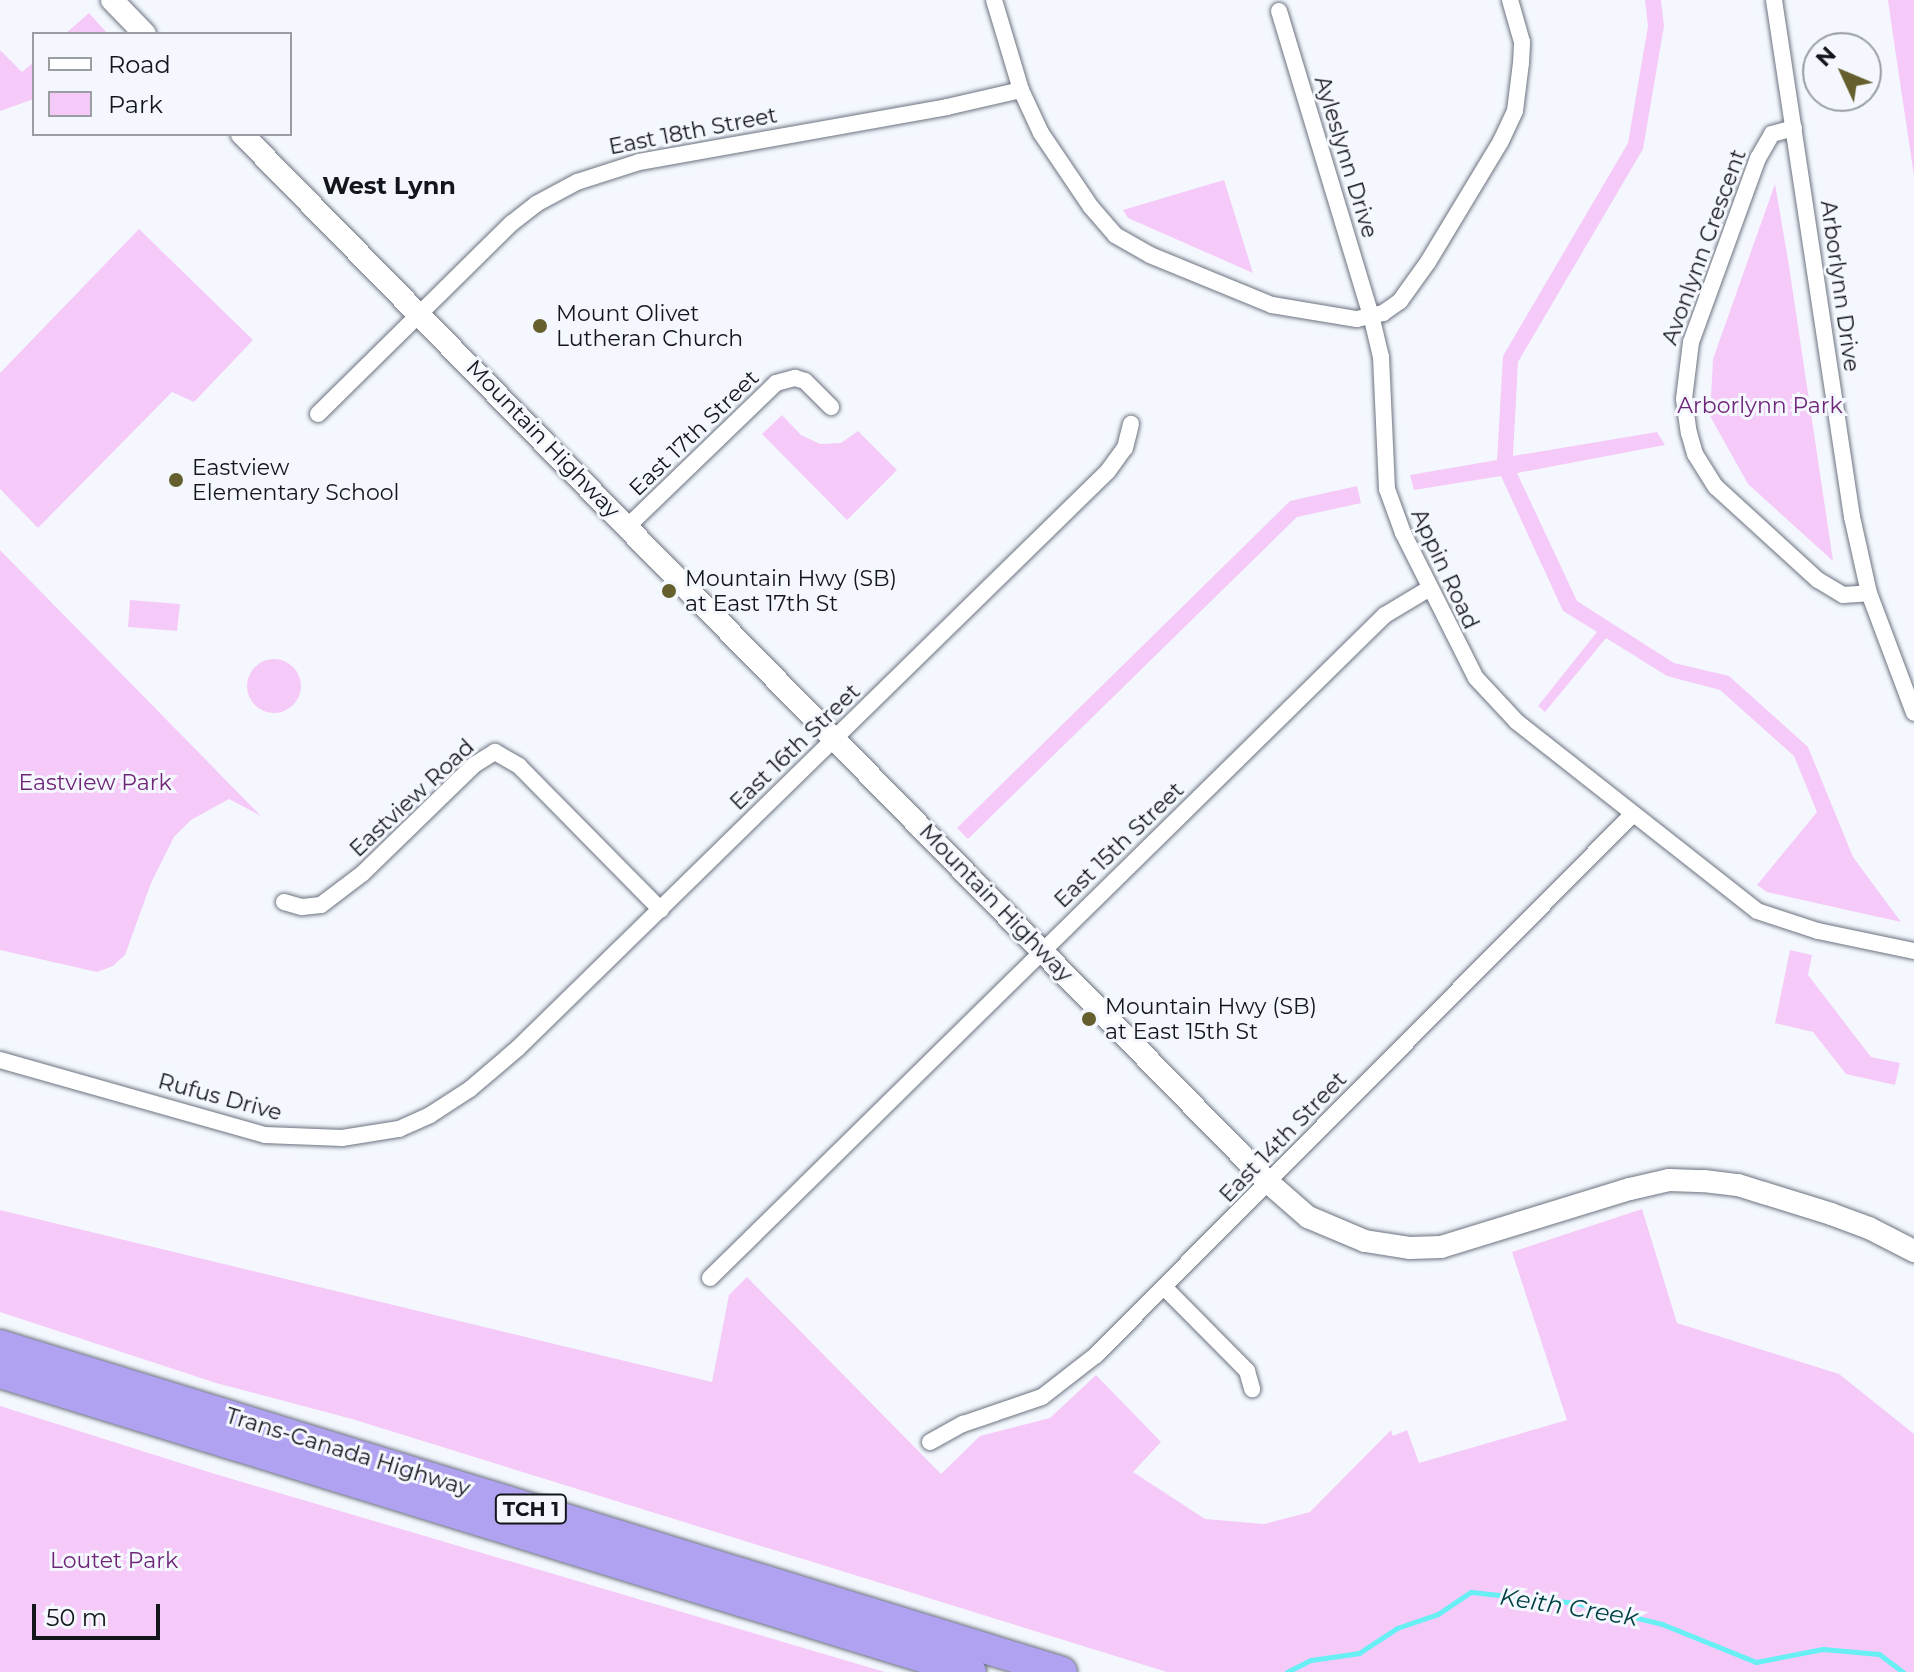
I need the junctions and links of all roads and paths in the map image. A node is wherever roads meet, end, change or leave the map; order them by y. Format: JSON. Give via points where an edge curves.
{"nodes":[{"id":1,"x":112,"y":0,"type":"edge"},
{"id":2,"x":994,"y":0,"type":"edge"},
{"id":3,"x":1510,"y":0,"type":"edge"},
{"id":4,"x":1774,"y":0,"type":"edge"},
{"id":5,"x":1279,"y":11,"type":"dead end"},
{"id":6,"x":143,"y":32,"type":"edge"},
{"id":7,"x":1021,"y":90,"type":"junction"},
{"id":8,"x":1794,"y":128,"type":"junction"},
{"id":9,"x":244,"y":136,"type":"edge"},
{"id":10,"x":421,"y":314,"type":"junction"},
{"id":11,"x":1371,"y":315,"type":"junction"},
{"id":12,"x":831,"y":407,"type":"dead end"},
{"id":13,"x":318,"y":414,"type":"dead end"},
{"id":14,"x":1131,"y":424,"type":"dead end"},
{"id":15,"x":628,"y":526,"type":"junction"},
{"id":16,"x":1430,"y":588,"type":"junction"},
{"id":17,"x":1869,"y":593,"type":"junction"},
{"id":18,"x":1914,"y":713,"type":"edge"},
{"id":19,"x":835,"y":738,"type":"junction"},
{"id":20,"x":1633,"y":814,"type":"junction"},
{"id":21,"x":284,"y":902,"type":"dead end"},
{"id":22,"x":661,"y":910,"type":"junction"},
{"id":23,"x":1042,"y":950,"type":"junction"},
{"id":24,"x":1914,"y":951,"type":"edge"},
{"id":25,"x":0,"y":1060,"type":"edge"},
{"id":26,"x":470,"y":1089,"type":"joint"},
{"id":27,"x":1269,"y":1183,"type":"junction"},
{"id":28,"x":1914,"y":1251,"type":"edge"},
{"id":29,"x":710,"y":1278,"type":"dead end"},
{"id":30,"x":1165,"y":1288,"type":"junction"},
{"id":31,"x":0,"y":1345,"type":"edge"},
{"id":32,"x":0,"y":1373,"type":"edge"},
{"id":33,"x":1252,"y":1389,"type":"dead end"},
{"id":34,"x":930,"y":1442,"type":"dead end"},
{"id":35,"x":971,"y":1672,"type":"edge"},
{"id":36,"x":1062,"y":1672,"type":"edge"}],
"edges":[{"from":1,"to":6,"type":"main road"},
{"from":2,"to":7,"type":"street"},
{"from":3,"to":11,"type":"street","via":[[1522,42],[1515,111],[1428,262],[1400,301]]},
{"from":4,"to":8,"type":"street","name":"Arborlynn Drive"},
{"from":5,"to":11,"type":"street","name":"Ayleslynn Drive"},
{"from":7,"to":10,"type":"street","name":"East 18th Street","via":[[608,169],[536,204]]},
{"from":7,"to":11,"type":"street","via":[[1041,133],[1115,235],[1150,255],[1272,305],[1357,319]]},
{"from":8,"to":17,"type":"street","name":"Arborlynn Drive","via":[[1852,517]]},
{"from":8,"to":17,"type":"street","name":"Avonlynn Crescent","via":[[1772,134],[1758,158],[1691,342],[1684,399],[1689,433],[1695,454],[1716,487],[1818,580],[1843,595]]},
{"from":9,"to":10,"type":"main road","name":"Mountain Highway"},
{"from":10,"to":13,"type":"street","name":"East 18th Street"},
{"from":10,"to":15,"type":"main road","name":"Mountain Highway"},
{"from":11,"to":16,"type":"street","name":"Appin Road","via":[[1381,357],[1387,489]]},
{"from":12,"to":15,"type":"street","name":"East 17th Street","via":[[805,381],[776,383]]},
{"from":14,"to":19,"type":"street","name":"East 16th Street","via":[[1125,448],[1108,471]]},
{"from":15,"to":19,"type":"main road","name":"Mountain Highway"},
{"from":16,"to":20,"type":"street","name":"Appin Road","via":[[1462,656],[1492,698]]},
{"from":16,"to":23,"type":"street","name":"East 15th Street","via":[[1385,615]]},
{"from":17,"to":18,"type":"street","name":"Arborlynn Drive"},
{"from":19,"to":22,"type":"street","name":"East 16th Street"},
{"from":19,"to":23,"type":"main road","name":"Mountain Highway"},
{"from":20,"to":24,"type":"street","name":"Appin Road","via":[[1757,911],[1818,931]]},
{"from":20,"to":27,"type":"street","name":"East 14th Street"},
{"from":21,"to":22,"type":"street","name":"Eastview Road","via":[[321,905],[362,874],[474,765],[495,752],[519,766]]},
{"from":22,"to":26,"type":"street","name":"East 16th Street"},
{"from":23,"to":27,"type":"main road","name":"Mountain Highway"},
{"from":23,"to":29,"type":"street","name":"East 15th Street"},
{"from":25,"to":26,"type":"street","name":"Rufus Drive","via":[[265,1135],[301,1139],[399,1129]]},
{"from":27,"to":28,"type":"main road","name":"Mountain Highway","via":[[1327,1227],[1365,1241],[1410,1248],[1441,1247],[1669,1180],[1738,1185],[1869,1228]]},
{"from":27,"to":30,"type":"street","name":"East 14th Street"},
{"from":30,"to":33,"type":"street","via":[[1247,1371]]},
{"from":30,"to":34,"type":"street","name":"East 14th Street","via":[[1096,1355],[1042,1397],[963,1424]]},
{"from":31,"to":36,"type":"highway","name":"Trans-Canada Highway","number":"TCH 1"},
{"from":32,"to":35,"type":"highway","name":"Trans-Canada Highway","number":"TCH 1"}]}
